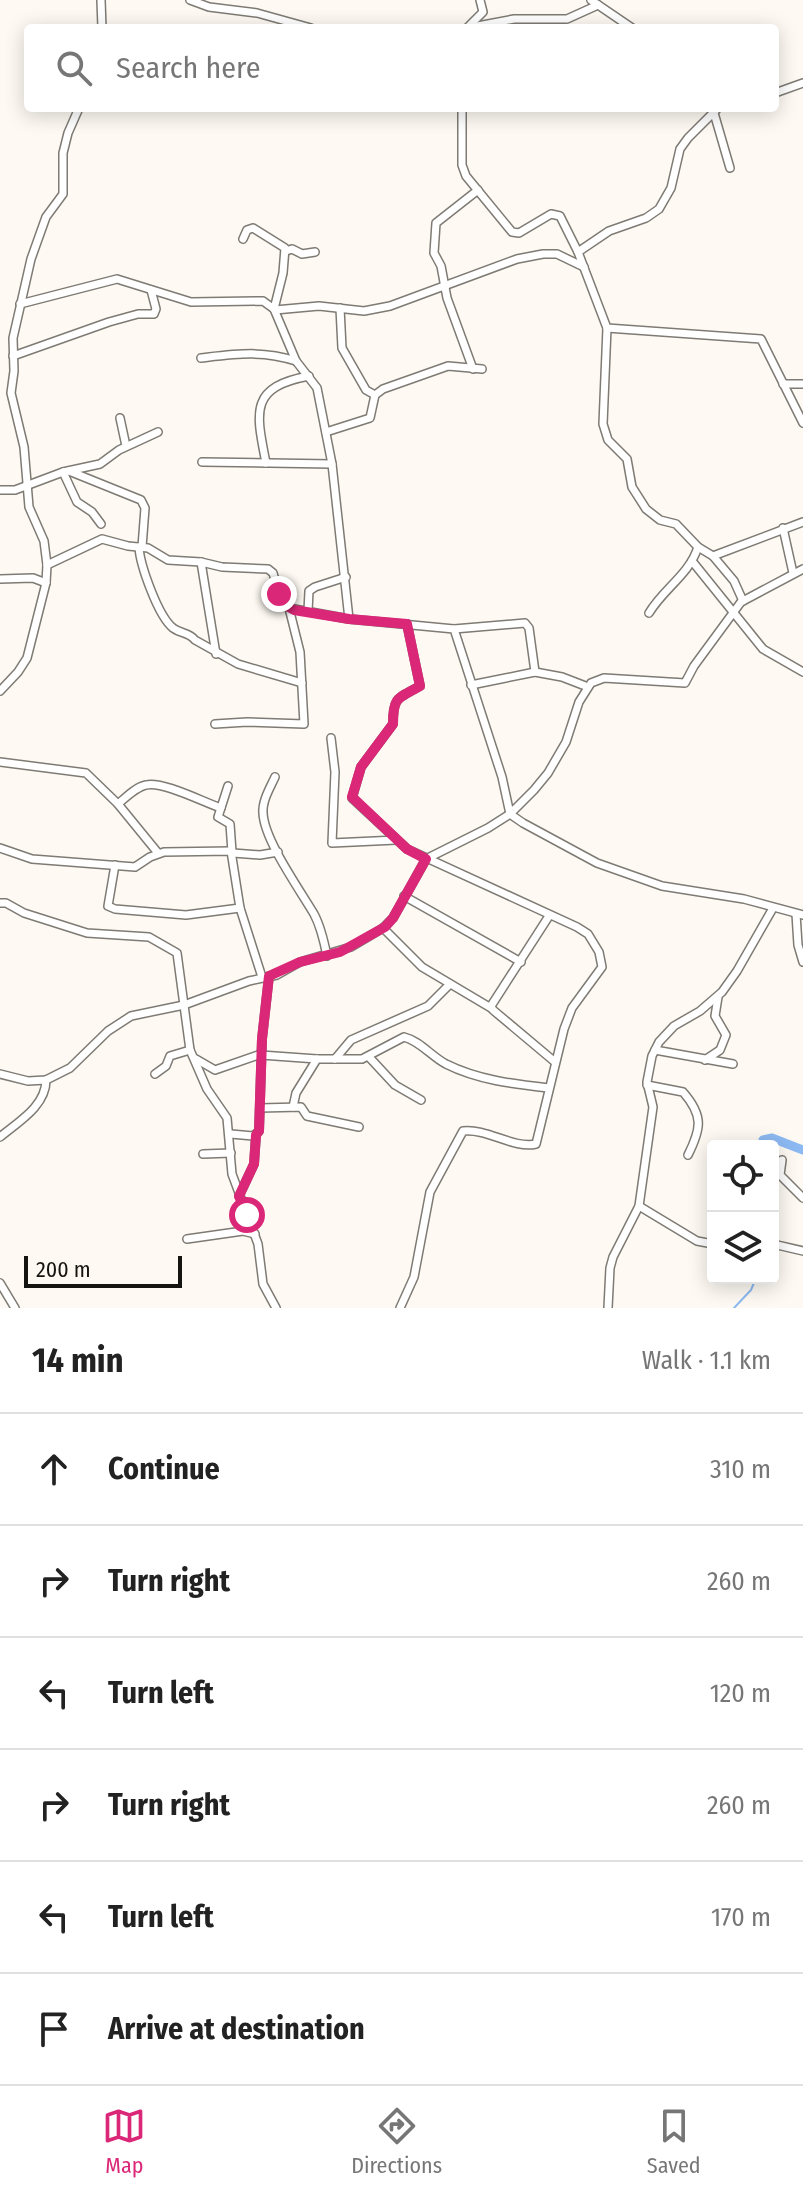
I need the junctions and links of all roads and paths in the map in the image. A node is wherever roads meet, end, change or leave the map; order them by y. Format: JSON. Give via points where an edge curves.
{"nodes":[{"id":1,"x":101,"y":0,"type":"edge"},
{"id":2,"x":190,"y":0,"type":"edge"},
{"id":3,"x":480,"y":0,"type":"edge"},
{"id":4,"x":594,"y":2,"type":"edge"},
{"id":5,"x":102,"y":24,"type":"edge"},
{"id":6,"x":297,"y":24,"type":"edge"},
{"id":7,"x":472,"y":24,"type":"edge"},
{"id":8,"x":488,"y":24,"type":"edge"},
{"id":9,"x":626,"y":24,"type":"edge"},
{"id":10,"x":803,"y":83,"type":"edge"},
{"id":11,"x":779,"y":92,"type":"edge"},
{"id":12,"x":77,"y":112,"type":"edge"},
{"id":13,"x":462,"y":112,"type":"edge"},
{"id":14,"x":714,"y":112,"type":"edge"},
{"id":15,"x":716,"y":112,"type":"edge"},
{"id":16,"x":730,"y":168,"type":"dead end"},
{"id":17,"x":478,"y":190,"type":"junction"},
{"id":18,"x":243,"y":239,"type":"dead end"},
{"id":19,"x":286,"y":251,"type":"junction"},
{"id":20,"x":315,"y":252,"type":"dead end"},
{"id":21,"x":578,"y":252,"type":"junction"},
{"id":22,"x":584,"y":267,"type":"junction"},
{"id":23,"x":444,"y":286,"type":"junction"},
{"id":24,"x":151,"y":290,"type":"junction"},
{"id":25,"x":20,"y":304,"type":"junction"},
{"id":26,"x":340,"y":308,"type":"junction"},
{"id":27,"x":275,"y":309,"type":"junction"},
{"id":28,"x":607,"y":328,"type":"junction"},
{"id":29,"x":13,"y":356,"type":"junction"},
{"id":30,"x":201,"y":358,"type":"dead end"},
{"id":31,"x":296,"y":361,"type":"junction"},
{"id":32,"x":309,"y":376,"type":"junction"},
{"id":33,"x":783,"y":384,"type":"junction"},
{"id":34,"x":803,"y":384,"type":"edge"},
{"id":35,"x":375,"y":395,"type":"junction"},
{"id":36,"x":120,"y":418,"type":"dead end"},
{"id":37,"x":803,"y":423,"type":"edge"},
{"id":38,"x":158,"y":432,"type":"dead end"},
{"id":39,"x":326,"y":432,"type":"junction"},
{"id":40,"x":126,"y":446,"type":"junction"},
{"id":41,"x":202,"y":462,"type":"dead end"},
{"id":42,"x":266,"y":463,"type":"junction"},
{"id":43,"x":332,"y":464,"type":"junction"},
{"id":44,"x":65,"y":471,"type":"junction"},
{"id":45,"x":27,"y":486,"type":"junction"},
{"id":46,"x":0,"y":490,"type":"edge"},
{"id":47,"x":803,"y":522,"type":"edge"},
{"id":48,"x":101,"y":524,"type":"dead end"},
{"id":49,"x":783,"y":528,"type":"junction"},
{"id":50,"x":140,"y":547,"type":"junction"},
{"id":51,"x":698,"y":547,"type":"junction"},
{"id":52,"x":713,"y":556,"type":"junction"},
{"id":53,"x":692,"y":561,"type":"junction"},
{"id":54,"x":201,"y":562,"type":"junction"},
{"id":55,"x":47,"y":565,"type":"junction"},
{"id":56,"x":803,"y":569,"type":"edge"},
{"id":57,"x":793,"y":573,"type":"junction"},
{"id":58,"x":346,"y":577,"type":"junction"},
{"id":59,"x":0,"y":579,"type":"edge"},
{"id":60,"x":46,"y":583,"type":"junction"},
{"id":61,"x":743,"y":601,"type":"junction"},
{"id":62,"x":289,"y":608,"type":"junction"},
{"id":63,"x":308,"y":611,"type":"junction"},
{"id":64,"x":649,"y":613,"type":"dead end"},
{"id":65,"x":734,"y":613,"type":"junction"},
{"id":66,"x":349,"y":619,"type":"junction"},
{"id":67,"x":407,"y":624,"type":"junction"},
{"id":68,"x":454,"y":629,"type":"junction"},
{"id":69,"x":216,"y":654,"type":"junction"},
{"id":70,"x":535,"y":672,"type":"junction"},
{"id":71,"x":803,"y":672,"type":"edge"},
{"id":72,"x":302,"y":683,"type":"junction"},
{"id":73,"x":471,"y":685,"type":"junction"},
{"id":74,"x":588,"y":687,"type":"junction"},
{"id":75,"x":0,"y":691,"type":"edge"},
{"id":76,"x":215,"y":724,"type":"dead end"},
{"id":77,"x":331,"y":738,"type":"dead end"},
{"id":78,"x":0,"y":762,"type":"edge"},
{"id":79,"x":275,"y":777,"type":"dead end"},
{"id":80,"x":228,"y":786,"type":"dead end"},
{"id":81,"x":118,"y":804,"type":"junction"},
{"id":82,"x":221,"y":808,"type":"junction"},
{"id":83,"x":510,"y":814,"type":"junction"},
{"id":84,"x":396,"y":840,"type":"junction"},
{"id":85,"x":0,"y":848,"type":"edge"},
{"id":86,"x":278,"y":852,"type":"junction"},
{"id":87,"x":158,"y":853,"type":"junction"},
{"id":88,"x":233,"y":853,"type":"junction"},
{"id":89,"x":426,"y":859,"type":"junction"},
{"id":90,"x":115,"y":865,"type":"junction"},
{"id":91,"x":404,"y":896,"type":"junction"},
{"id":92,"x":0,"y":903,"type":"edge"},
{"id":93,"x":240,"y":908,"type":"junction"},
{"id":94,"x":773,"y":908,"type":"junction"},
{"id":95,"x":800,"y":914,"type":"edge"},
{"id":96,"x":549,"y":916,"type":"junction"},
{"id":97,"x":383,"y":928,"type":"junction"},
{"id":98,"x":327,"y":956,"type":"junction"},
{"id":99,"x":521,"y":962,"type":"junction"},
{"id":100,"x":803,"y":962,"type":"edge"},
{"id":101,"x":266,"y":977,"type":"junction"},
{"id":102,"x":450,"y":984,"type":"junction"},
{"id":103,"x":718,"y":995,"type":"junction"},
{"id":104,"x":184,"y":1005,"type":"junction"},
{"id":105,"x":491,"y":1008,"type":"junction"},
{"id":106,"x":655,"y":1050,"type":"junction"},
{"id":107,"x":192,"y":1054,"type":"junction"},
{"id":108,"x":261,"y":1055,"type":"junction"},
{"id":109,"x":369,"y":1057,"type":"junction"},
{"id":110,"x":317,"y":1059,"type":"junction"},
{"id":111,"x":335,"y":1059,"type":"junction"},
{"id":112,"x":705,"y":1060,"type":"junction"},
{"id":113,"x":555,"y":1062,"type":"junction"},
{"id":114,"x":733,"y":1064,"type":"dead end"},
{"id":115,"x":0,"y":1074,"type":"edge"},
{"id":116,"x":155,"y":1074,"type":"dead end"},
{"id":117,"x":46,"y":1080,"type":"junction"},
{"id":118,"x":647,"y":1085,"type":"junction"},
{"id":119,"x":549,"y":1088,"type":"junction"},
{"id":120,"x":421,"y":1100,"type":"dead end"},
{"id":121,"x":293,"y":1107,"type":"junction"},
{"id":122,"x":260,"y":1108,"type":"junction"},
{"id":123,"x":359,"y":1127,"type":"dead end"},
{"id":124,"x":231,"y":1134,"type":"junction"},
{"id":125,"x":256,"y":1135,"type":"junction"},
{"id":126,"x":0,"y":1137,"type":"edge"},
{"id":127,"x":231,"y":1153,"type":"junction"},
{"id":128,"x":203,"y":1154,"type":"dead end"},
{"id":129,"x":688,"y":1155,"type":"dead end"},
{"id":130,"x":782,"y":1160,"type":"dead end"},
{"id":131,"x":239,"y":1196,"type":"junction"},
{"id":132,"x":803,"y":1198,"type":"edge"},
{"id":133,"x":639,"y":1206,"type":"junction"},
{"id":134,"x":255,"y":1234,"type":"junction"},
{"id":135,"x":187,"y":1239,"type":"dead end"},
{"id":136,"x":707,"y":1243,"type":"edge"},
{"id":137,"x":779,"y":1245,"type":"edge"},
{"id":138,"x":803,"y":1251,"type":"edge"},
{"id":139,"x":0,"y":1283,"type":"edge"},
{"id":140,"x":4,"y":1299,"type":"edge"},
{"id":141,"x":15,"y":1308,"type":"edge"},
{"id":142,"x":276,"y":1308,"type":"edge"},
{"id":143,"x":400,"y":1308,"type":"edge"},
{"id":144,"x":608,"y":1308,"type":"edge"}],
"edges":[{"from":1,"to":5,"type":"street"},
{"from":2,"to":6,"type":"street"},
{"from":3,"to":7,"type":"street","via":[[482,16]]},
{"from":4,"to":8,"type":"street","via":[[567,19]]},
{"from":4,"to":9,"type":"street"},
{"from":10,"to":11,"type":"street"},
{"from":12,"to":25,"type":"street","via":[[63,153],[63,194],[43,224]]},
{"from":13,"to":17,"type":"street","via":[[462,165]]},
{"from":14,"to":21,"type":"street","via":[[680,149],[659,209],[609,231]]},
{"from":15,"to":16,"type":"street"},
{"from":17,"to":21,"type":"street","via":[[516,233],[557,213]]},
{"from":17,"to":23,"type":"street","via":[[436,223],[434,253]]},
{"from":18,"to":19,"type":"street","via":[[253,228]]},
{"from":19,"to":20,"type":"street"},
{"from":19,"to":27,"type":"street"},
{"from":21,"to":22,"type":"street"},
{"from":22,"to":23,"type":"street","via":[[557,254],[543,254]]},
{"from":22,"to":28,"type":"street"},
{"from":23,"to":26,"type":"street","via":[[390,306]]},
{"from":23,"to":35,"type":"street","via":[[478,369],[448,366]]},
{"from":24,"to":25,"type":"street","via":[[117,279]]},
{"from":24,"to":27,"type":"street","via":[[191,302],[263,301]]},
{"from":24,"to":29,"type":"street","via":[[154,314],[109,322]]},
{"from":25,"to":29,"type":"street"},
{"from":26,"to":27,"type":"street"},
{"from":26,"to":35,"type":"street","via":[[342,348],[366,390]]},
{"from":27,"to":31,"type":"street"},
{"from":28,"to":33,"type":"street","via":[[756,337]]},
{"from":28,"to":51,"type":"street","via":[[605,433],[627,459],[632,487],[646,509],[676,524]]},
{"from":29,"to":45,"type":"street","via":[[11,393]]},
{"from":30,"to":31,"type":"street","via":[[270,353]]},
{"from":31,"to":32,"type":"street"},
{"from":32,"to":39,"type":"street","via":[[317,388]]},
{"from":32,"to":42,"type":"street","via":[[279,384],[260,402]]},
{"from":33,"to":34,"type":"street"},
{"from":33,"to":37,"type":"street"},
{"from":35,"to":39,"type":"street","via":[[370,418]]},
{"from":36,"to":40,"type":"street"},
{"from":38,"to":40,"type":"street"},
{"from":39,"to":43,"type":"street"},
{"from":40,"to":44,"type":"street","via":[[100,464]]},
{"from":41,"to":42,"type":"street"},
{"from":42,"to":43,"type":"street"},
{"from":43,"to":58,"type":"street"},
{"from":44,"to":45,"type":"street"},
{"from":44,"to":48,"type":"street","via":[[77,502]]},
{"from":44,"to":50,"type":"street","via":[[141,500],[145,508]]},
{"from":45,"to":46,"type":"street"},
{"from":45,"to":55,"type":"street"},
{"from":47,"to":49,"type":"street"},
{"from":49,"to":52,"type":"street"},
{"from":49,"to":57,"type":"street"},
{"from":50,"to":54,"type":"street","via":[[168,560]]},
{"from":50,"to":55,"type":"street","via":[[99,539]]},
{"from":50,"to":69,"type":"street","via":[[142,566],[168,622]]},
{"from":51,"to":52,"type":"street"},
{"from":51,"to":53,"type":"street"},
{"from":52,"to":61,"type":"street"},
{"from":53,"to":64,"type":"street"},
{"from":53,"to":65,"type":"street"},
{"from":54,"to":62,"type":"street","via":[[271,570]]},
{"from":54,"to":69,"type":"street"},
{"from":55,"to":60,"type":"street"},
{"from":56,"to":57,"type":"street"},
{"from":57,"to":61,"type":"street"},
{"from":58,"to":63,"type":"street","via":[[309,591]]},
{"from":58,"to":66,"type":"street"},
{"from":59,"to":60,"type":"street"},
{"from":60,"to":75,"type":"street","via":[[27,658]]},
{"from":61,"to":65,"type":"street"},
{"from":62,"to":63,"type":"street"},
{"from":62,"to":72,"type":"street"},
{"from":63,"to":66,"type":"street"},
{"from":65,"to":71,"type":"street","via":[[763,649]]},
{"from":65,"to":74,"type":"street","via":[[685,683],[604,678]]},
{"from":66,"to":67,"type":"street"},
{"from":67,"to":68,"type":"street"},
{"from":67,"to":84,"type":"street","via":[[420,686],[397,699],[393,724],[361,767],[352,797]]},
{"from":68,"to":70,"type":"street","via":[[525,623]]},
{"from":68,"to":73,"type":"street"},
{"from":69,"to":72,"type":"street"},
{"from":70,"to":73,"type":"street"},
{"from":70,"to":74,"type":"street"},
{"from":72,"to":76,"type":"street","via":[[303,725]]},
{"from":73,"to":83,"type":"street"},
{"from":74,"to":83,"type":"street","via":[[548,773]]},
{"from":77,"to":84,"type":"street","via":[[332,843]]},
{"from":78,"to":81,"type":"street","via":[[83,771]]},
{"from":79,"to":86,"type":"street","via":[[262,812]]},
{"from":80,"to":82,"type":"street"},
{"from":81,"to":82,"type":"street","via":[[149,785]]},
{"from":81,"to":87,"type":"street"},
{"from":82,"to":88,"type":"street","via":[[219,819],[229,823]]},
{"from":83,"to":89,"type":"street"},
{"from":83,"to":94,"type":"street","via":[[628,874]]},
{"from":84,"to":89,"type":"street"},
{"from":85,"to":90,"type":"street","via":[[36,860]]},
{"from":86,"to":88,"type":"street"},
{"from":86,"to":98,"type":"street","via":[[315,916]]},
{"from":87,"to":88,"type":"street"},
{"from":87,"to":90,"type":"street","via":[[138,866]]},
{"from":88,"to":93,"type":"street"},
{"from":89,"to":91,"type":"street"},
{"from":89,"to":96,"type":"street"},
{"from":90,"to":93,"type":"street","via":[[108,899],[108,906],[115,909],[186,915]]},
{"from":91,"to":97,"type":"street"},
{"from":91,"to":99,"type":"street"},
{"from":92,"to":104,"type":"street","via":[[81,931],[149,937],[168,946],[177,953]]},
{"from":93,"to":101,"type":"street"},
{"from":94,"to":95,"type":"street"},
{"from":94,"to":103,"type":"street"},
{"from":95,"to":100,"type":"street"},
{"from":96,"to":99,"type":"street"},
{"from":96,"to":113,"type":"street","via":[[588,934],[602,963],[572,1008]]},
{"from":97,"to":98,"type":"street"},
{"from":97,"to":102,"type":"street","via":[[422,967]]},
{"from":98,"to":101,"type":"street"},
{"from":99,"to":105,"type":"street"},
{"from":101,"to":104,"type":"street"},
{"from":101,"to":108,"type":"street"},
{"from":102,"to":105,"type":"street"},
{"from":102,"to":111,"type":"street","via":[[428,1006],[351,1040]]},
{"from":103,"to":106,"type":"street","via":[[674,1026]]},
{"from":103,"to":112,"type":"street","via":[[715,1016],[726,1035],[720,1050]]},
{"from":104,"to":107,"type":"street"},
{"from":104,"to":117,"type":"street","via":[[119,1022],[74,1065]]},
{"from":105,"to":113,"type":"street"},
{"from":106,"to":112,"type":"street"},
{"from":106,"to":118,"type":"street"},
{"from":107,"to":108,"type":"street","via":[[215,1070]]},
{"from":107,"to":116,"type":"street","via":[[170,1056]]},
{"from":107,"to":124,"type":"street"},
{"from":108,"to":110,"type":"street"},
{"from":108,"to":122,"type":"street"},
{"from":109,"to":111,"type":"street"},
{"from":109,"to":119,"type":"street","via":[[404,1037],[462,1072]]},
{"from":109,"to":120,"type":"street","via":[[395,1085]]},
{"from":110,"to":111,"type":"street"},
{"from":110,"to":121,"type":"street"},
{"from":112,"to":114,"type":"street"},
{"from":113,"to":119,"type":"street"},
{"from":115,"to":117,"type":"street"},
{"from":117,"to":126,"type":"street","via":[[38,1103]]},
{"from":118,"to":129,"type":"street","via":[[683,1092],[695,1109],[699,1132]]},
{"from":118,"to":133,"type":"street","via":[[653,1107]]},
{"from":119,"to":143,"type":"street","via":[[536,1144],[463,1131],[430,1192],[414,1277]]},
{"from":121,"to":122,"type":"street"},
{"from":121,"to":123,"type":"street","via":[[303,1108],[307,1116]]},
{"from":122,"to":125,"type":"street"},
{"from":124,"to":125,"type":"street"},
{"from":124,"to":127,"type":"street"},
{"from":125,"to":131,"type":"street","via":[[254,1164]]},
{"from":127,"to":128,"type":"street"},
{"from":127,"to":131,"type":"street"},
{"from":130,"to":132,"type":"street","via":[[780,1175]]},
{"from":131,"to":134,"type":"street"},
{"from":133,"to":136,"type":"street"},
{"from":133,"to":144,"type":"street","via":[[613,1257]]},
{"from":134,"to":135,"type":"street"},
{"from":134,"to":142,"type":"street","via":[[263,1284]]},
{"from":137,"to":138,"type":"street"},
{"from":139,"to":140,"type":"street"},
{"from":140,"to":141,"type":"street"}]}
